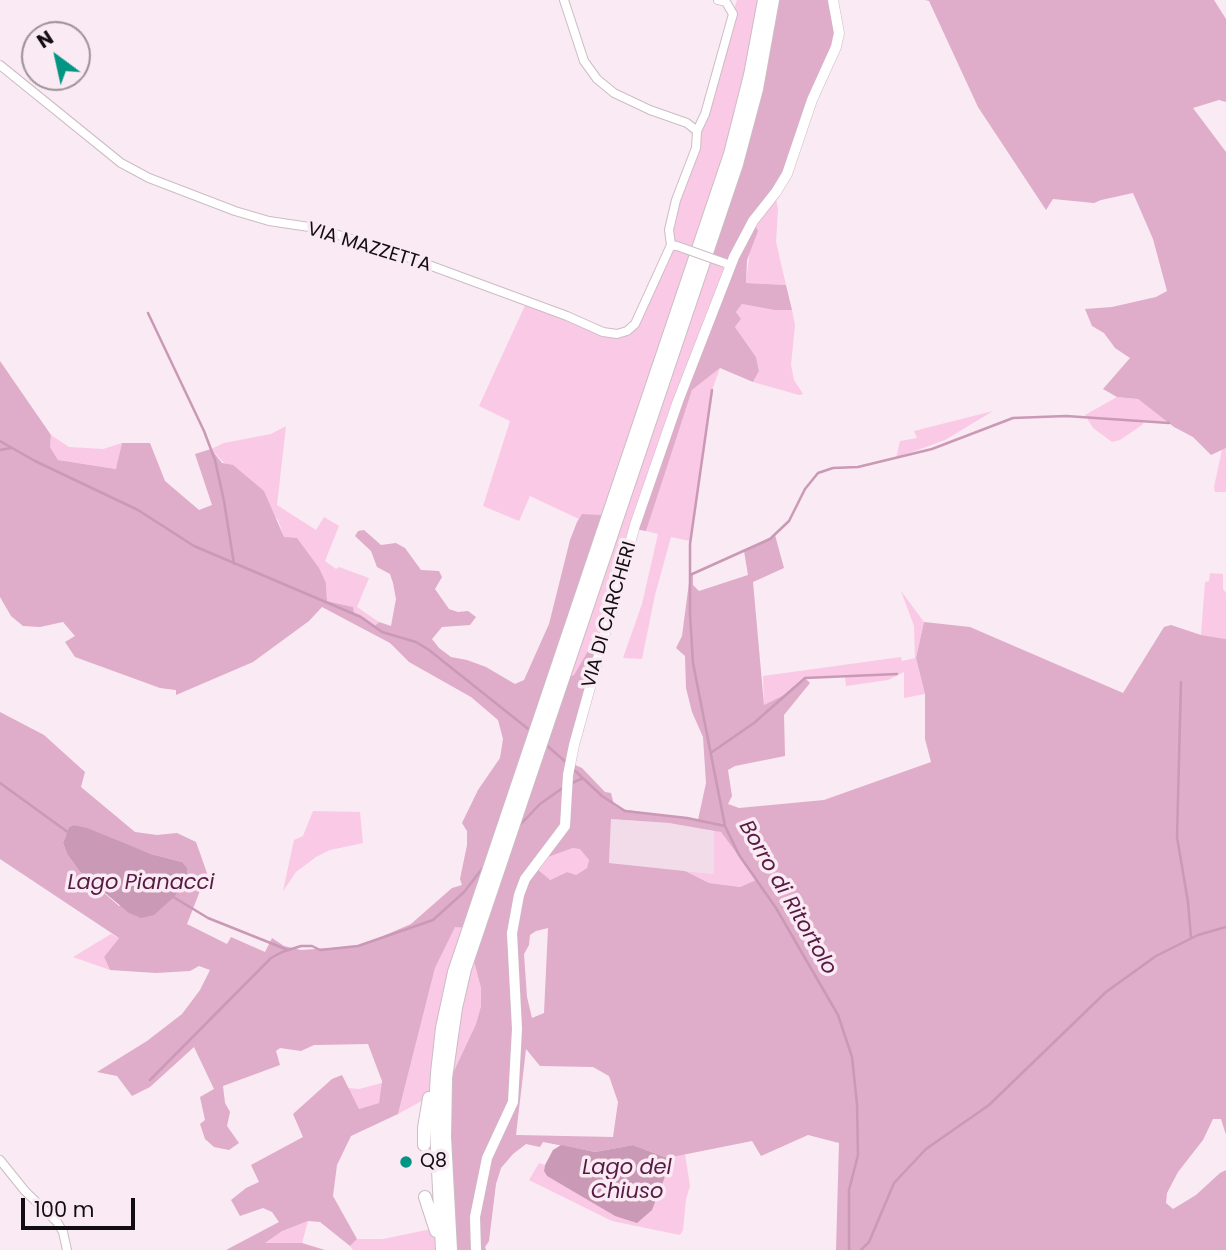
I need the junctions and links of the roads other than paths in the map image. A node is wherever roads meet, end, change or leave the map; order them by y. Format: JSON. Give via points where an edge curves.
{"nodes":[{"id":1,"x":564,"y":0,"type":"edge"},
{"id":2,"x":718,"y":0,"type":"edge"},
{"id":3,"x":764,"y":0,"type":"edge"},
{"id":4,"x":774,"y":0,"type":"edge"},
{"id":5,"x":833,"y":0,"type":"edge"},
{"id":6,"x":0,"y":65,"type":"edge"},
{"id":7,"x":697,"y":131,"type":"junction"},
{"id":8,"x":674,"y":246,"type":"junction"},
{"id":9,"x":728,"y":264,"type":"junction"},
{"id":10,"x":446,"y":1010,"type":"junction"},
{"id":11,"x":424,"y":1145,"type":"dead end"},
{"id":12,"x":0,"y":1160,"type":"edge"},
{"id":13,"x":425,"y":1198,"type":"dead end"},
{"id":14,"x":66,"y":1250,"type":"edge"},
{"id":15,"x":441,"y":1250,"type":"edge"},
{"id":16,"x":451,"y":1250,"type":"edge"},
{"id":17,"x":477,"y":1250,"type":"edge"}],
"edges":[{"from":1,"to":7,"type":"street","via":[[584,61],[597,79],[614,93]]},
{"from":2,"to":7,"type":"street","via":[[726,2],[733,14]]},
{"from":3,"to":10,"type":"highway","via":[[730,154],[467,929]]},
{"from":4,"to":16,"type":"highway","via":[[733,177],[464,970],[446,1078]]},
{"from":5,"to":9,"type":"street","name":"VIA DI CARCHERI","via":[[839,33],[836,47],[787,174]]},
{"from":6,"to":8,"type":"street","name":"VIA MAZZETTA","via":[[121,163],[149,178],[269,221],[316,228],[399,254],[603,332],[617,334],[635,324]]},
{"from":7,"to":8,"type":"street","via":[[696,148],[669,230]]},
{"from":8,"to":9,"type":"street","bridge":true},
{"from":9,"to":17,"type":"street","name":"VIA DI CARCHERI","via":[[635,525],[574,745],[565,826],[525,879],[519,895],[512,933],[517,1029],[513,1102],[487,1158],[475,1217]]},
{"from":10,"to":11,"type":"highway","via":[[436,1032]]},
{"from":10,"to":15,"type":"highway","via":[[435,1110]]},
{"from":12,"to":14,"type":"street","via":[[57,1222],[64,1232]]},
{"from":13,"to":15,"type":"highway"}]}
